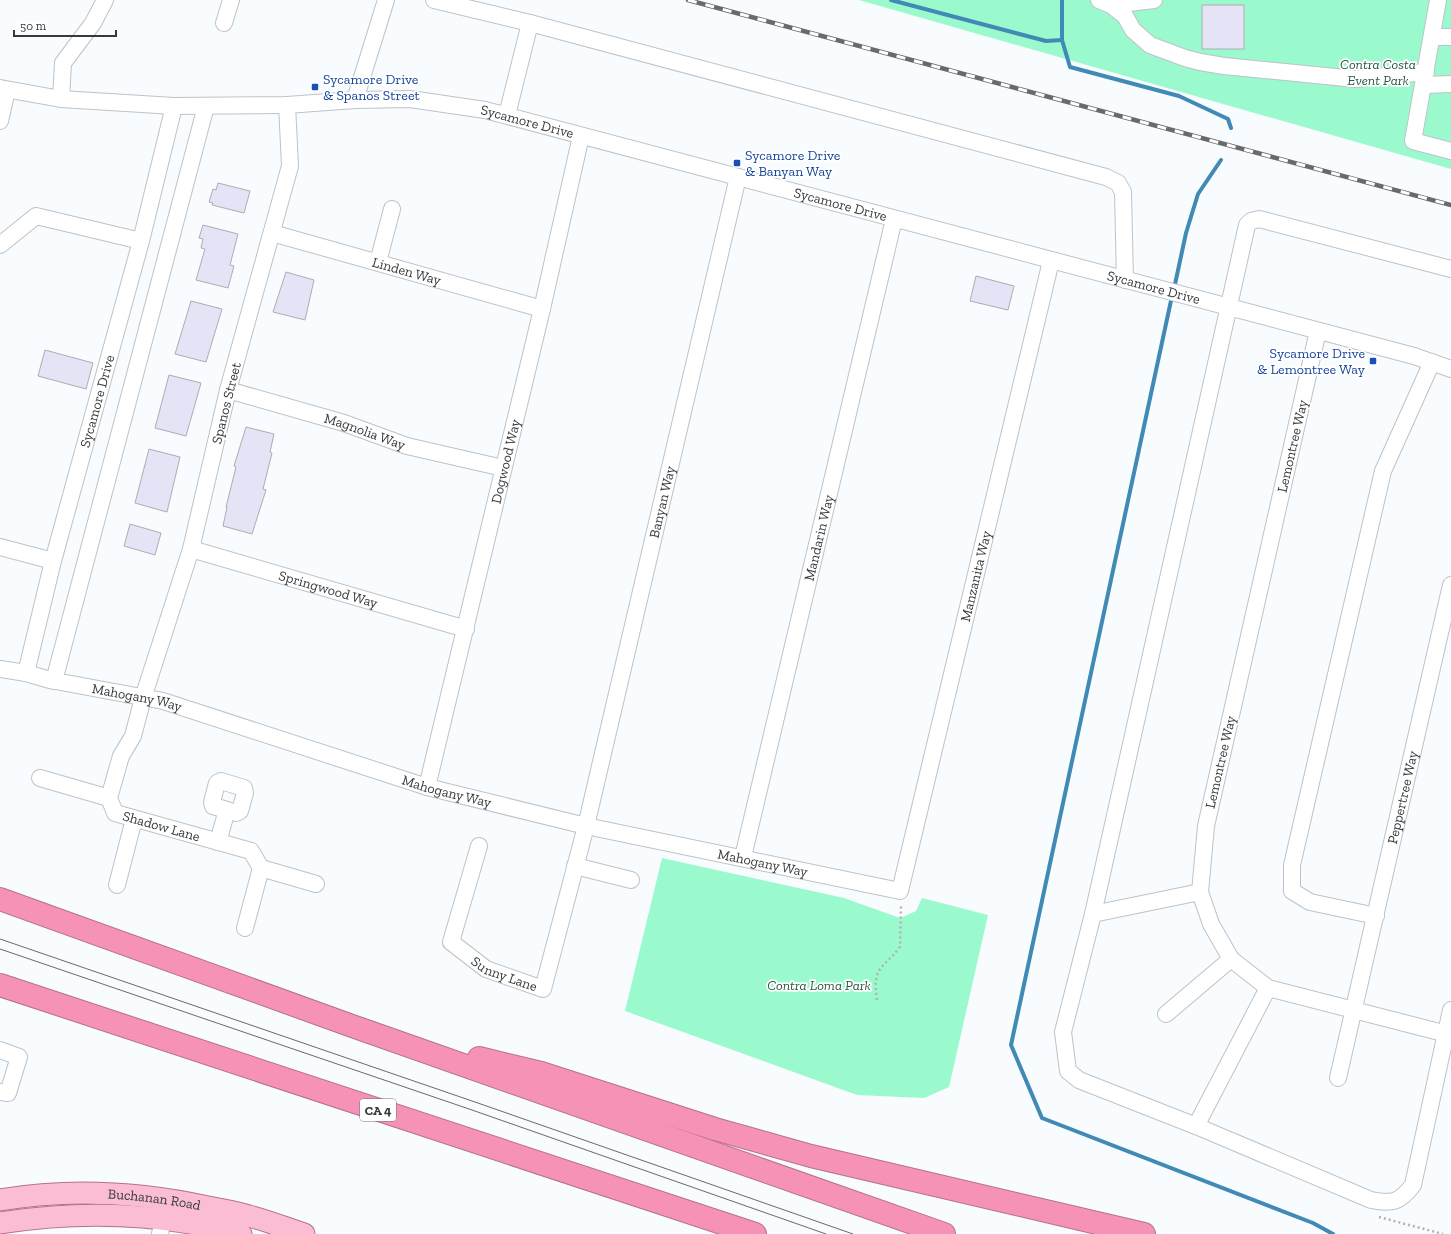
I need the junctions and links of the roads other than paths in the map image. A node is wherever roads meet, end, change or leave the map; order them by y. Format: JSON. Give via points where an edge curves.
{"nodes":[{"id":1,"x":106,"y":0,"type":"edge"},
{"id":2,"x":231,"y":0,"type":"edge"},
{"id":3,"x":386,"y":0,"type":"edge"},
{"id":4,"x":434,"y":0,"type":"edge"},
{"id":5,"x":1154,"y":0,"type":"edge"},
{"id":6,"x":1438,"y":0,"type":"edge"},
{"id":7,"x":1105,"y":2,"type":"edge"},
{"id":8,"x":224,"y":23,"type":"dead end"},
{"id":9,"x":530,"y":23,"type":"junction"},
{"id":10,"x":1432,"y":37,"type":"junction"},
{"id":11,"x":1451,"y":37,"type":"edge"},
{"id":12,"x":1425,"y":78,"type":"junction"},
{"id":13,"x":1451,"y":84,"type":"edge"},
{"id":14,"x":4,"y":89,"type":"edge"},
{"id":15,"x":60,"y":99,"type":"junction"},
{"id":16,"x":355,"y":100,"type":"junction"},
{"id":17,"x":287,"y":105,"type":"junction"},
{"id":18,"x":174,"y":106,"type":"junction"},
{"id":19,"x":206,"y":106,"type":"junction"},
{"id":20,"x":507,"y":115,"type":"junction"},
{"id":21,"x":0,"y":121,"type":"edge"},
{"id":22,"x":581,"y":136,"type":"junction"},
{"id":23,"x":1451,"y":151,"type":"edge"},
{"id":24,"x":738,"y":177,"type":"junction"},
{"id":25,"x":392,"y":210,"type":"dead end"},
{"id":26,"x":894,"y":219,"type":"junction"},
{"id":27,"x":272,"y":233,"type":"junction"},
{"id":28,"x":141,"y":242,"type":"junction"},
{"id":29,"x":0,"y":245,"type":"edge"},
{"id":30,"x":1051,"y":261,"type":"junction"},
{"id":31,"x":378,"y":262,"type":"junction"},
{"id":32,"x":1451,"y":269,"type":"edge"},
{"id":33,"x":1125,"y":280,"type":"junction"},
{"id":34,"x":1230,"y":308,"type":"junction"},
{"id":35,"x":542,"y":309,"type":"junction"},
{"id":36,"x":1318,"y":331,"type":"junction"},
{"id":37,"x":1432,"y":362,"type":"junction"},
{"id":38,"x":1451,"y":368,"type":"edge"},
{"id":39,"x":228,"y":390,"type":"junction"},
{"id":40,"x":503,"y":468,"type":"junction"},
{"id":41,"x":0,"y":547,"type":"edge"},
{"id":42,"x":191,"y":549,"type":"junction"},
{"id":43,"x":53,"y":561,"type":"junction"},
{"id":44,"x":1451,"y":585,"type":"edge"},
{"id":45,"x":466,"y":629,"type":"junction"},
{"id":46,"x":0,"y":669,"type":"edge"},
{"id":47,"x":26,"y":673,"type":"junction"},
{"id":48,"x":54,"y":680,"type":"junction"},
{"id":49,"x":143,"y":698,"type":"junction"},
{"id":50,"x":40,"y":778,"type":"dead end"},
{"id":51,"x":427,"y":787,"type":"junction"},
{"id":52,"x":109,"y":798,"type":"junction"},
{"id":53,"x":227,"y":810,"type":"dead end"},
{"id":54,"x":134,"y":819,"type":"junction"},
{"id":55,"x":586,"y":826,"type":"junction"},
{"id":56,"x":218,"y":842,"type":"junction"},
{"id":57,"x":479,"y":846,"type":"dead end"},
{"id":58,"x":744,"y":857,"type":"junction"},
{"id":59,"x":575,"y":866,"type":"junction"},
{"id":60,"x":260,"y":868,"type":"junction"},
{"id":61,"x":631,"y":880,"type":"dead end"},
{"id":62,"x":316,"y":884,"type":"dead end"},
{"id":63,"x":117,"y":885,"type":"dead end"},
{"id":64,"x":900,"y":891,"type":"joint"},
{"id":65,"x":1200,"y":892,"type":"junction"},
{"id":66,"x":0,"y":899,"type":"edge"},
{"id":67,"x":1093,"y":914,"type":"junction"},
{"id":68,"x":1376,"y":916,"type":"junction"},
{"id":69,"x":244,"y":928,"type":"dead end"},
{"id":70,"x":1231,"y":959,"type":"junction"},
{"id":71,"x":0,"y":986,"type":"edge"},
{"id":72,"x":1268,"y":988,"type":"junction"},
{"id":73,"x":1353,"y":1009,"type":"junction"},
{"id":74,"x":1451,"y":1010,"type":"edge"},
{"id":75,"x":1166,"y":1014,"type":"dead end"},
{"id":76,"x":355,"y":1027,"type":"junction"},
{"id":77,"x":1448,"y":1035,"type":"edge"},
{"id":78,"x":0,"y":1050,"type":"edge"},
{"id":79,"x":1338,"y":1078,"type":"dead end"},
{"id":80,"x":0,"y":1092,"type":"edge"},
{"id":81,"x":1196,"y":1126,"type":"junction"},
{"id":82,"x":0,"y":1200,"type":"edge"},
{"id":83,"x":163,"y":1217,"type":"edge"},
{"id":84,"x":0,"y":1223,"type":"edge"},
{"id":85,"x":241,"y":1234,"type":"edge"},
{"id":86,"x":304,"y":1234,"type":"edge"},
{"id":87,"x":755,"y":1234,"type":"edge"},
{"id":88,"x":944,"y":1234,"type":"edge"},
{"id":89,"x":1144,"y":1234,"type":"edge"}],
"edges":[{"from":1,"to":15,"type":"street","via":[[93,23],[63,63]]},
{"from":2,"to":8,"type":"street"},
{"from":3,"to":16,"type":"street"},
{"from":4,"to":9,"type":"street"},
{"from":5,"to":7,"type":"street"},
{"from":6,"to":10,"type":"street"},
{"from":7,"to":12,"type":"street","via":[[1125,16],[1133,30],[1150,45],[1200,62],[1356,79]]},
{"from":9,"to":20,"type":"street"},
{"from":9,"to":33,"type":"street","via":[[1106,177],[1118,183],[1123,192]]},
{"from":10,"to":11,"type":"street"},
{"from":10,"to":12,"type":"street"},
{"from":12,"to":13,"type":"street"},
{"from":12,"to":23,"type":"street","via":[[1413,141]]},
{"from":14,"to":15,"type":"street","name":"Sycamore Drive"},
{"from":14,"to":21,"type":"street"},
{"from":15,"to":18,"type":"street","name":"Sycamore Drive"},
{"from":16,"to":17,"type":"street","name":"Sycamore Drive"},
{"from":16,"to":20,"type":"street","name":"Sycamore Drive","via":[[410,99]]},
{"from":17,"to":19,"type":"street","name":"Sycamore Drive"},
{"from":17,"to":27,"type":"street","name":"Spanos Street","via":[[290,166]]},
{"from":18,"to":19,"type":"street","name":"Sycamore Drive"},
{"from":18,"to":28,"type":"street","name":"Sycamore Drive"},
{"from":19,"to":48,"type":"street"},
{"from":20,"to":22,"type":"street","name":"Sycamore Drive"},
{"from":22,"to":24,"type":"street","name":"Sycamore Drive"},
{"from":22,"to":35,"type":"street","name":"Dogwood Way"},
{"from":24,"to":26,"type":"street","name":"Sycamore Drive"},
{"from":24,"to":55,"type":"street","name":"Banyan Way"},
{"from":25,"to":31,"type":"street"},
{"from":26,"to":30,"type":"street","name":"Sycamore Drive"},
{"from":26,"to":58,"type":"street","name":"Mandarin Way"},
{"from":27,"to":31,"type":"street","name":"Linden Way"},
{"from":27,"to":39,"type":"street","name":"Spanos Street"},
{"from":28,"to":29,"type":"street","via":[[36,216]]},
{"from":28,"to":43,"type":"street","name":"Sycamore Drive"},
{"from":30,"to":33,"type":"street","name":"Sycamore Drive"},
{"from":30,"to":64,"type":"street","name":"Manzanita Way"},
{"from":31,"to":35,"type":"street","name":"Linden Way"},
{"from":32,"to":34,"type":"street","via":[[1259,219],[1247,225]]},
{"from":33,"to":34,"type":"street","name":"Sycamore Drive"},
{"from":34,"to":36,"type":"street","name":"Sycamore Drive"},
{"from":34,"to":67,"type":"street"},
{"from":35,"to":40,"type":"street","name":"Dogwood Way"},
{"from":36,"to":37,"type":"street","name":"Sycamore Drive"},
{"from":36,"to":65,"type":"street","name":"Lemontree Way","via":[[1206,826]]},
{"from":37,"to":38,"type":"street","name":"Sycamore Drive"},
{"from":37,"to":68,"type":"street","via":[[1383,471],[1292,865],[1292,891],[1310,902]]},
{"from":39,"to":40,"type":"street","name":"Magnolia Way","via":[[344,422],[407,446]]},
{"from":39,"to":42,"type":"street","name":"Spanos Street"},
{"from":40,"to":45,"type":"street","name":"Dogwood Way"},
{"from":41,"to":43,"type":"street"},
{"from":42,"to":45,"type":"street","name":"Springwood Way"},
{"from":42,"to":49,"type":"street","name":"Spanos Street"},
{"from":43,"to":47,"type":"street","name":"Sycamore Drive"},
{"from":44,"to":68,"type":"street","name":"Peppertree Way"},
{"from":45,"to":51,"type":"street","name":"Dogwood Way"},
{"from":46,"to":47,"type":"street","name":"Mahogany Way"},
{"from":47,"to":48,"type":"street","name":"Mahogany Way"},
{"from":48,"to":49,"type":"street","name":"Mahogany Way"},
{"from":49,"to":51,"type":"street","name":"Mahogany Way","via":[[164,701]]},
{"from":49,"to":52,"type":"street","name":"Shadow Lane","via":[[134,736],[120,756]]},
{"from":50,"to":52,"type":"street"},
{"from":51,"to":55,"type":"street","name":"Mahogany Way"},
{"from":52,"to":54,"type":"street","name":"Shadow Lane","via":[[115,813]]},
{"from":53,"to":56,"type":"street"},
{"from":54,"to":56,"type":"street","name":"Shadow Lane"},
{"from":54,"to":63,"type":"street"},
{"from":55,"to":58,"type":"street","name":"Mahogany Way"},
{"from":55,"to":59,"type":"street","name":"Sunny Lane"},
{"from":56,"to":60,"type":"street","name":"Shadow Lane","via":[[251,851]]},
{"from":57,"to":59,"type":"street","name":"Sunny Lane","via":[[451,942],[486,969],[542,989]]},
{"from":58,"to":64,"type":"street","name":"Mahogany Way"},
{"from":59,"to":61,"type":"street"},
{"from":60,"to":62,"type":"street"},
{"from":60,"to":69,"type":"street"},
{"from":65,"to":67,"type":"street"},
{"from":65,"to":70,"type":"street","name":"Lemontree Way","via":[[1211,924]]},
{"from":66,"to":76,"type":"highway"},
{"from":67,"to":81,"type":"street","via":[[1063,1032],[1068,1071],[1079,1080]]},
{"from":68,"to":73,"type":"street","name":"Peppertree Way"},
{"from":70,"to":72,"type":"street","name":"Lemontree Way"},
{"from":70,"to":75,"type":"street"},
{"from":71,"to":87,"type":"highway","number":"CA 4"},
{"from":72,"to":73,"type":"street","name":"Lemontree Way"},
{"from":72,"to":81,"type":"street"},
{"from":73,"to":77,"type":"street","name":"Lemontree Way"},
{"from":73,"to":79,"type":"street","name":"Peppertree Way"},
{"from":74,"to":77,"type":"street"},
{"from":76,"to":88,"type":"highway"},
{"from":76,"to":89,"type":"highway","via":[[541,1073],[708,1127],[804,1154]]},
{"from":77,"to":81,"type":"street","via":[[1413,1185],[1397,1201],[1384,1203],[1371,1200]]},
{"from":78,"to":80,"type":"street","via":[[19,1057],[8,1094]]},
{"from":82,"to":83,"type":"main road","name":"Buchanan Road","via":[[22,1196],[80,1193],[121,1194]]},
{"from":83,"to":84,"type":"main road","name":"Buchanan Road","via":[[80,1215]]},
{"from":83,"to":85,"type":"main road","name":"Buchanan Road","via":[[205,1224]]},
{"from":83,"to":86,"type":"main road","name":"Buchanan Road","via":[[248,1215]]}]}
